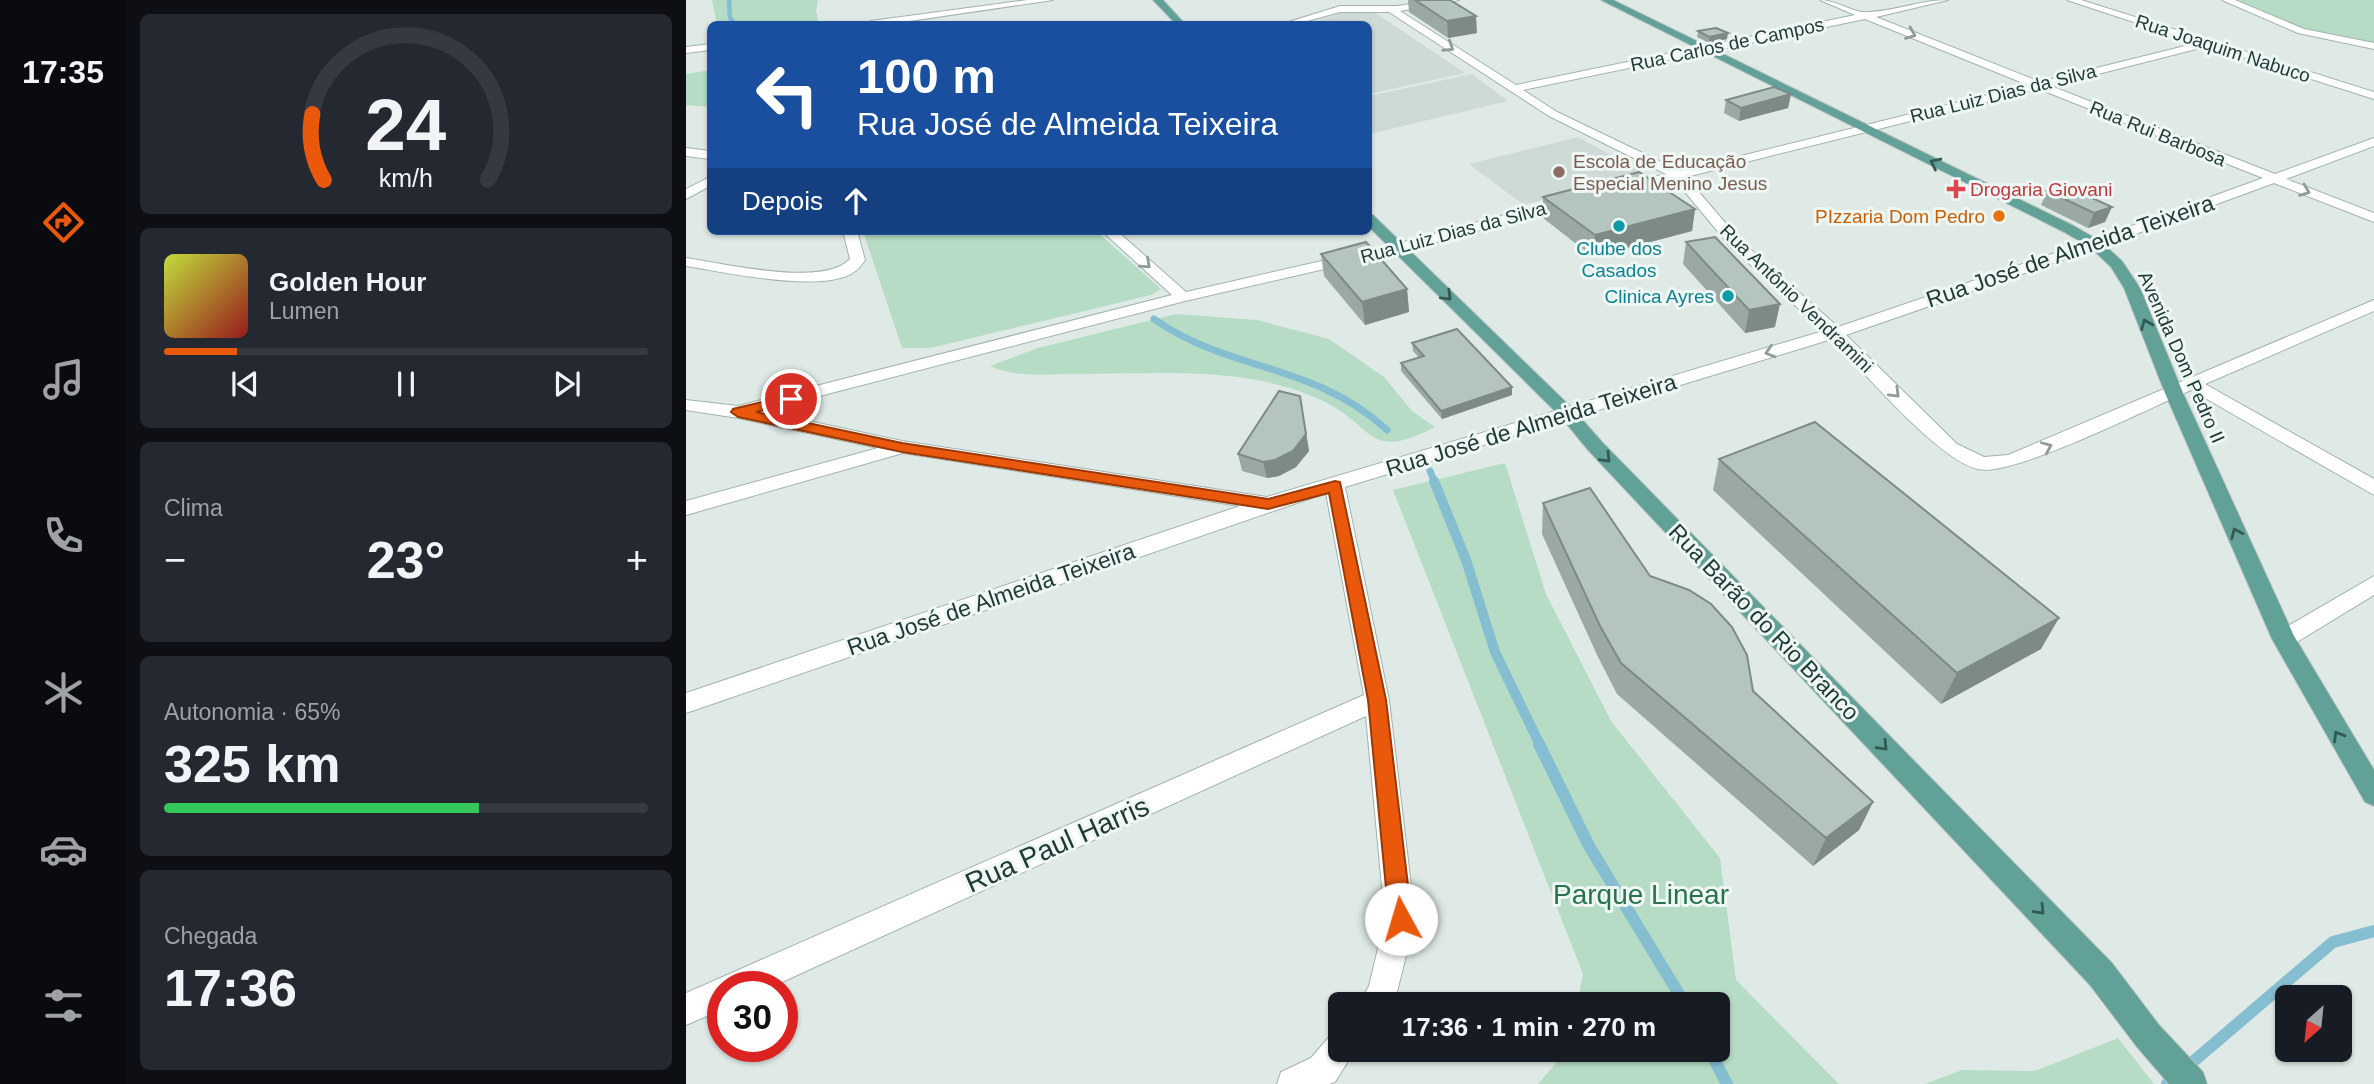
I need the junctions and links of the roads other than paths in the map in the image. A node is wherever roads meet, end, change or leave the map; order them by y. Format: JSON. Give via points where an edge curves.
{"nodes":[{"id":1,"x":1048,"y":0,"type":"edge"},
{"id":2,"x":1158,"y":0,"type":"edge"},
{"id":3,"x":1454,"y":0,"type":"edge"},
{"id":4,"x":1605,"y":0,"type":"edge"},
{"id":5,"x":1825,"y":0,"type":"edge"},
{"id":6,"x":1943,"y":0,"type":"edge"},
{"id":7,"x":2071,"y":0,"type":"edge"},
{"id":8,"x":2227,"y":0,"type":"edge"},
{"id":9,"x":1310,"y":5,"type":"dead end"},
{"id":10,"x":1392,"y":10,"type":"junction"},
{"id":11,"x":1321,"y":14,"type":"junction"},
{"id":12,"x":933,"y":16,"type":"edge"},
{"id":13,"x":1864,"y":16,"type":"junction"},
{"id":14,"x":894,"y":21,"type":"edge"},
{"id":15,"x":1178,"y":21,"type":"edge"},
{"id":16,"x":1297,"y":21,"type":"edge"},
{"id":17,"x":2209,"y":43,"type":"junction"},
{"id":18,"x":2374,"y":46,"type":"edge"},
{"id":19,"x":707,"y":47,"type":"edge"},
{"id":20,"x":1707,"y":49,"type":"junction"},
{"id":21,"x":686,"y":50,"type":"edge"},
{"id":22,"x":2317,"y":78,"type":"junction"},
{"id":23,"x":2363,"y":80,"type":"dead end"},
{"id":24,"x":2037,"y":85,"type":"junction"},
{"id":25,"x":1511,"y":89,"type":"junction"},
{"id":26,"x":2374,"y":96,"type":"edge"},
{"id":27,"x":1863,"y":127,"type":"junction"},
{"id":28,"x":2374,"y":142,"type":"edge"},
{"id":29,"x":686,"y":152,"type":"edge"},
{"id":30,"x":707,"y":155,"type":"edge"},
{"id":31,"x":1678,"y":175,"type":"junction"},
{"id":32,"x":2274,"y":179,"type":"junction"},
{"id":33,"x":707,"y":183,"type":"edge"},
{"id":34,"x":1610,"y":192,"type":"edge"},
{"id":35,"x":686,"y":195,"type":"edge"},
{"id":36,"x":1583,"y":198,"type":"edge"},
{"id":37,"x":2374,"y":218,"type":"edge"},
{"id":38,"x":1372,"y":222,"type":"edge"},
{"id":39,"x":851,"y":235,"type":"edge"},
{"id":40,"x":1113,"y":235,"type":"edge"},
{"id":41,"x":2095,"y":244,"type":"junction"},
{"id":42,"x":1398,"y":248,"type":"junction"},
{"id":43,"x":686,"y":262,"type":"edge"},
{"id":44,"x":1183,"y":298,"type":"junction"},
{"id":45,"x":2374,"y":305,"type":"edge"},
{"id":46,"x":1835,"y":332,"type":"junction"},
{"id":47,"x":2194,"y":384,"type":"junction"},
{"id":48,"x":2174,"y":393,"type":"junction"},
{"id":49,"x":686,"y":405,"type":"edge"},
{"id":50,"x":738,"y":412,"type":"junction"},
{"id":51,"x":1567,"y":413,"type":"junction"},
{"id":52,"x":902,"y":447,"type":"junction"},
{"id":53,"x":1335,"y":486,"type":"junction"},
{"id":54,"x":2374,"y":488,"type":"edge"},
{"id":55,"x":1268,"y":504,"type":"junction"},
{"id":56,"x":686,"y":508,"type":"edge"},
{"id":57,"x":2374,"y":584,"type":"edge"},
{"id":58,"x":2284,"y":639,"type":"junction"},
{"id":59,"x":1377,"y":700,"type":"junction"},
{"id":60,"x":686,"y":703,"type":"edge"},
{"id":61,"x":2374,"y":794,"type":"edge"},
{"id":62,"x":772,"y":971,"type":"edge"},
{"id":63,"x":1384,"y":992,"type":"edge"},
{"id":64,"x":707,"y":1000,"type":"edge"},
{"id":65,"x":686,"y":1009,"type":"edge"},
{"id":66,"x":1329,"y":1062,"type":"edge"},
{"id":67,"x":1293,"y":1084,"type":"edge"},
{"id":68,"x":2191,"y":1084,"type":"edge"}],
"edges":[{"from":1,"to":12,"type":"street"},
{"from":2,"to":15,"type":"main road"},
{"from":3,"to":10,"type":"street"},
{"from":4,"to":20,"type":"main road","name":"Avenida Dom Pedro II"},
{"from":5,"to":13,"type":"street","name":"Rua Rui Barbosa"},
{"from":6,"to":13,"type":"street","name":"Rua Carlos de Campos"},
{"from":7,"to":17,"type":"street","name":"Rua Joaquim Nabuco"},
{"from":8,"to":18,"type":"street","via":[[2301,31]]},
{"from":9,"to":11,"type":"street"},
{"from":10,"to":11,"type":"street","via":[[1359,8]]},
{"from":10,"to":25,"type":"street","name":"Rua Antônio Vendramini","one_way":true},
{"from":11,"to":16,"type":"street"},
{"from":12,"to":14,"type":"street"},
{"from":13,"to":20,"type":"street","name":"Rua Carlos de Campos"},
{"from":13,"to":24,"type":"street","name":"Rua Rui Barbosa","one_way":true},
{"from":17,"to":22,"type":"street","name":"Rua Joaquim Nabuco"},
{"from":17,"to":24,"type":"street","name":"Rua Luiz Dias da Silva"},
{"from":19,"to":21,"type":"street"},
{"from":20,"to":25,"type":"street","name":"Rua Carlos de Campos"},
{"from":20,"to":27,"type":"main road","name":"Avenida Dom Pedro II"},
{"from":22,"to":23,"type":"street"},
{"from":22,"to":26,"type":"street","name":"Rua Joaquim Nabuco"},
{"from":24,"to":27,"type":"street","name":"Rua Luiz Dias da Silva"},
{"from":24,"to":32,"type":"street","name":"Rua Rui Barbosa"},
{"from":25,"to":31,"type":"street","name":"Rua Antônio Vendramini"},
{"from":27,"to":31,"type":"street","name":"Rua Luiz Dias da Silva"},
{"from":41,"to":27,"type":"main road","name":"Avenida Dom Pedro II","one_way":true},
{"from":28,"to":32,"type":"street","name":"Rua José de Almeida Teixeira"},
{"from":29,"to":30,"type":"street"},
{"from":31,"to":34,"type":"street","name":"Rua Luiz Dias da Silva"},
{"from":31,"to":46,"type":"street","name":"Rua Antônio Vendramini","via":[[1734,243]]},
{"from":32,"to":37,"type":"street","name":"Rua Rui Barbosa","one_way":true},
{"from":32,"to":41,"type":"street","name":"Rua José de Almeida Teixeira"},
{"from":33,"to":35,"type":"street"},
{"from":36,"to":42,"type":"street","name":"Rua Luiz Dias da Silva"},
{"from":38,"to":42,"type":"main road","name":"Rua Barão do Rio Branco"},
{"from":39,"to":43,"type":"street","via":[[858,260],[848,270],[826,275],[798,276]]},
{"from":40,"to":44,"type":"street","one_way":true},
{"from":41,"to":46,"type":"street","name":"Rua José de Almeida Teixeira"},
{"from":48,"to":41,"type":"main road","name":"Avenida Dom Pedro II","one_way":true,"via":[[2132,288],[2117,264]]},
{"from":42,"to":44,"type":"street","name":"Rua Luiz Dias da Silva"},
{"from":42,"to":51,"type":"main road","name":"Rua Barão do Rio Branco","one_way":true},
{"from":44,"to":50,"type":"street","name":"Rua Luiz Dias da Silva"},
{"from":45,"to":47,"type":"street"},
{"from":46,"to":48,"type":"street","name":"Rua Antônio Vendramini","one_way":true,"via":[[1950,448],[1981,464],[2011,461]]},
{"from":46,"to":51,"type":"street","name":"Rua José de Almeida Teixeira","one_way":true},
{"from":47,"to":48,"type":"street"},
{"from":47,"to":54,"type":"street"},
{"from":58,"to":48,"type":"main road","name":"Avenida Dom Pedro II","one_way":true},
{"from":49,"to":50,"type":"street"},
{"from":50,"to":52,"type":"street"},
{"from":51,"to":53,"type":"street","name":"Rua José de Almeida Teixeira"},
{"from":51,"to":68,"type":"main road","name":"Rua Barão do Rio Branco","one_way":true,"via":[[2101,974]]},
{"from":52,"to":55,"type":"street"},
{"from":52,"to":56,"type":"street"},
{"from":53,"to":55,"type":"street","name":"Rua José de Almeida Teixeira"},
{"from":53,"to":59,"type":"street"},
{"from":55,"to":60,"type":"street","name":"Rua José de Almeida Teixeira"},
{"from":57,"to":58,"type":"street"},
{"from":61,"to":58,"type":"main road","name":"Avenida Dom Pedro II","one_way":true},
{"from":59,"to":62,"type":"street","name":"Rua Paul Harris"},
{"from":59,"to":63,"type":"street","via":[[1401,919]]},
{"from":64,"to":65,"type":"street"},
{"from":66,"to":67,"type":"street","via":[[1323,1070]]}]}
